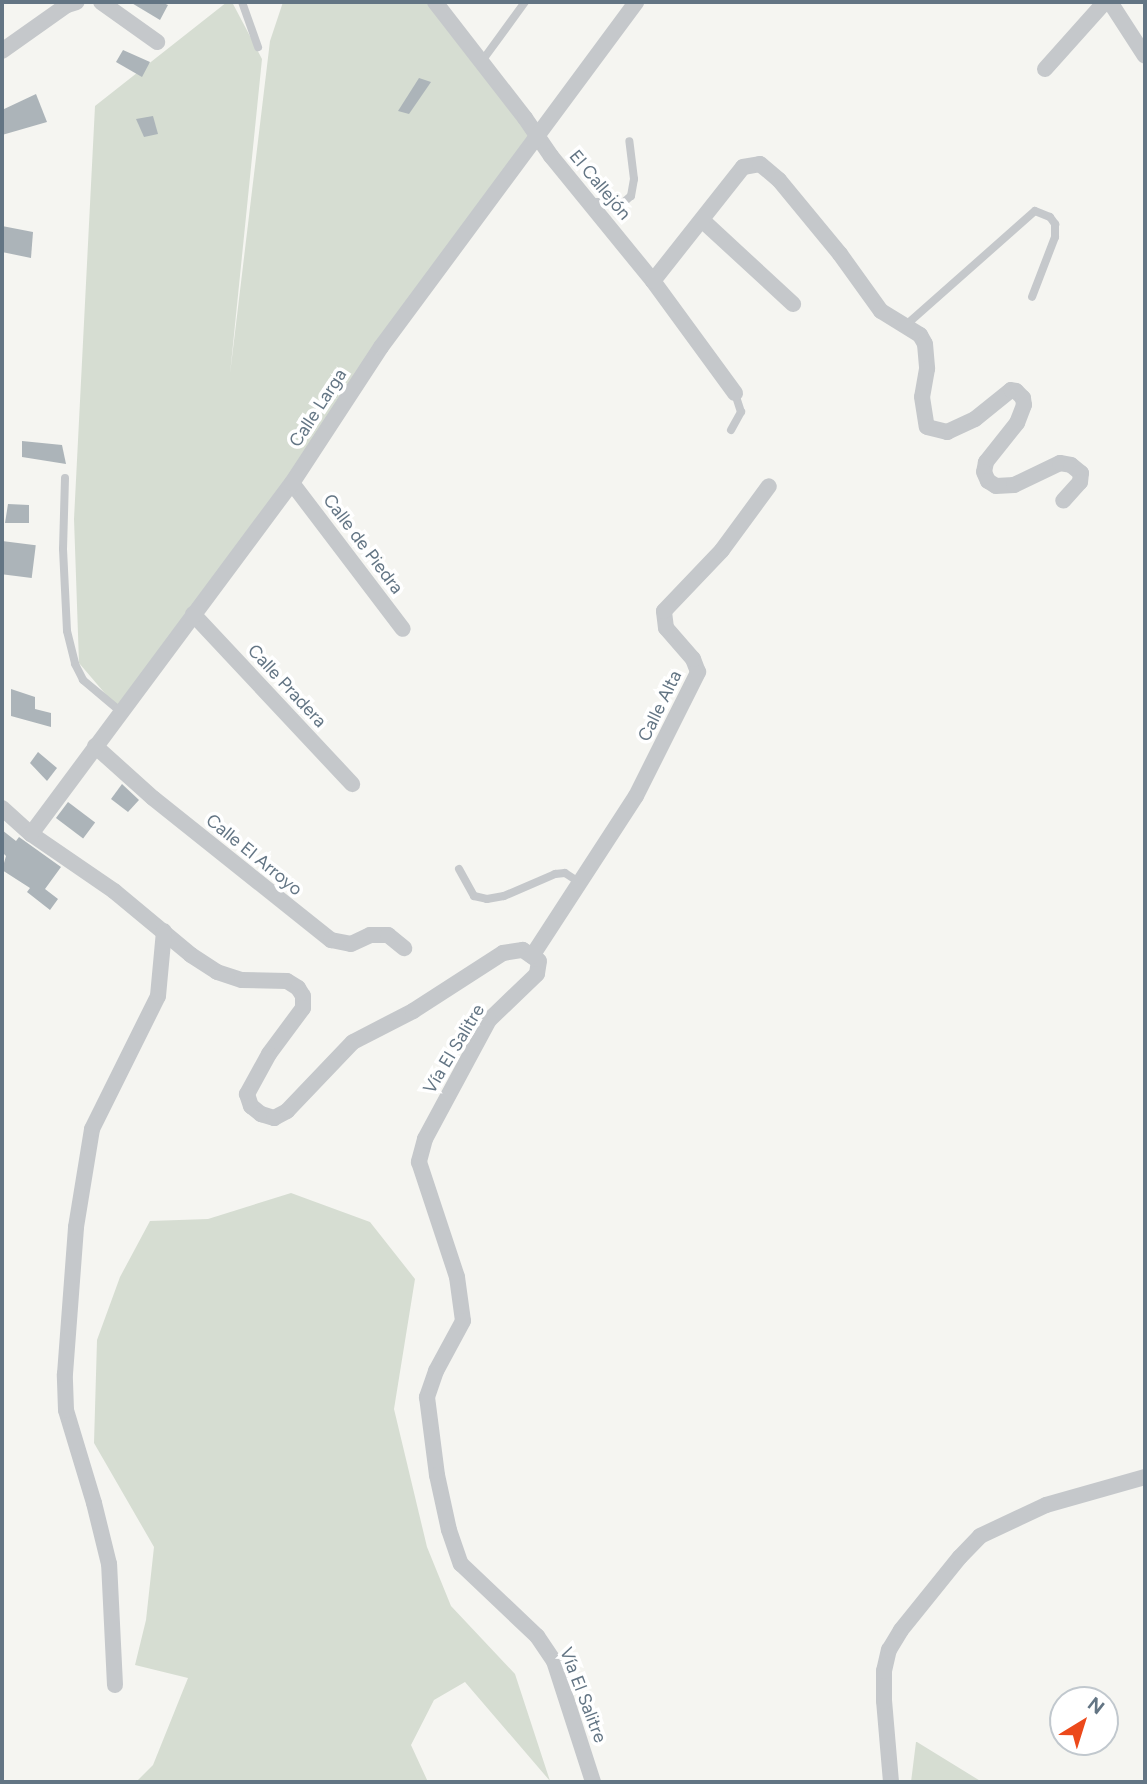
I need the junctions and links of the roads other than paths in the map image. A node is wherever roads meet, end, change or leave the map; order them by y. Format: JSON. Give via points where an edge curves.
{"nodes":[{"id":1,"x":77,"y":2,"type":"edge"},
{"id":2,"x":101,"y":2,"type":"edge"},
{"id":3,"x":242,"y":2,"type":"edge"},
{"id":4,"x":435,"y":2,"type":"edge"},
{"id":5,"x":525,"y":2,"type":"edge"},
{"id":6,"x":636,"y":2,"type":"edge"},
{"id":7,"x":1108,"y":2,"type":"edge"},
{"id":8,"x":157,"y":42,"type":"dead end"},
{"id":9,"x":258,"y":47,"type":"dead end"},
{"id":10,"x":2,"y":51,"type":"edge"},
{"id":11,"x":1145,"y":56,"type":"edge"},
{"id":12,"x":482,"y":61,"type":"junction"},
{"id":13,"x":1045,"y":69,"type":"dead end"},
{"id":14,"x":537,"y":134,"type":"junction"},
{"id":15,"x":629,"y":141,"type":"dead end"},
{"id":16,"x":590,"y":202,"type":"junction"},
{"id":17,"x":702,"y":219,"type":"junction"},
{"id":18,"x":653,"y":281,"type":"junction"},
{"id":19,"x":1032,"y":297,"type":"dead end"},
{"id":20,"x":793,"y":304,"type":"dead end"},
{"id":21,"x":906,"y":325,"type":"junction"},
{"id":22,"x":735,"y":393,"type":"joint"},
{"id":23,"x":731,"y":430,"type":"dead end"},
{"id":24,"x":65,"y":478,"type":"dead end"},
{"id":25,"x":292,"y":483,"type":"junction"},
{"id":26,"x":769,"y":486,"type":"dead end"},
{"id":27,"x":1063,"y":501,"type":"dead end"},
{"id":28,"x":193,"y":614,"type":"junction"},
{"id":29,"x":403,"y":629,"type":"dead end"},
{"id":30,"x":120,"y":711,"type":"junction"},
{"id":31,"x":94,"y":746,"type":"junction"},
{"id":32,"x":352,"y":784,"type":"dead end"},
{"id":33,"x":2,"y":808,"type":"edge"},
{"id":34,"x":31,"y":834,"type":"junction"},
{"id":35,"x":459,"y":869,"type":"dead end"},
{"id":36,"x":579,"y":882,"type":"junction"},
{"id":37,"x":164,"y":931,"type":"junction"},
{"id":38,"x":404,"y":948,"type":"dead end"},
{"id":39,"x":532,"y":956,"type":"junction"},
{"id":40,"x":1145,"y":1477,"type":"edge"},
{"id":41,"x":115,"y":1685,"type":"dead end"},
{"id":42,"x":593,"y":1782,"type":"edge"},
{"id":43,"x":891,"y":1782,"type":"edge"}],
"edges":[{"from":1,"to":10,"type":"street"},
{"from":2,"to":8,"type":"street"},
{"from":3,"to":9,"type":"lane"},
{"from":4,"to":12,"type":"street","name":"El Callejón"},
{"from":5,"to":12,"type":"lane"},
{"from":6,"to":14,"type":"street","name":"Calle Larga"},
{"from":7,"to":11,"type":"street"},
{"from":7,"to":13,"type":"street"},
{"from":12,"to":14,"type":"street","name":"El Callejón"},
{"from":14,"to":16,"type":"street","name":"El Callejón"},
{"from":14,"to":25,"type":"street","name":"Calle Larga","via":[[381,347]]},
{"from":15,"to":16,"type":"lane","via":[[634,179],[631,196],[624,202]]},
{"from":16,"to":18,"type":"street","name":"El Callejón"},
{"from":17,"to":18,"type":"street"},
{"from":17,"to":20,"type":"street"},
{"from":17,"to":21,"type":"street","via":[[743,167],[761,164],[831,243],[881,311]]},
{"from":18,"to":22,"type":"street","name":"El Callejón"},
{"from":19,"to":21,"type":"lane","via":[[1055,237],[1055,223],[1035,211]]},
{"from":21,"to":27,"type":"street","via":[[925,344],[922,397],[927,427],[947,432],[1016,391],[1024,405],[1017,423],[986,462],[984,472],[996,485],[1014,485],[1060,463],[1071,465],[1081,473],[1080,482]]},
{"from":22,"to":23,"type":"lane","via":[[741,412]]},
{"from":24,"to":30,"type":"lane","via":[[62,550],[67,631],[83,680]]},
{"from":25,"to":28,"type":"street","name":"Calle Larga"},
{"from":25,"to":29,"type":"street","name":"Calle de Piedra"},
{"from":26,"to":36,"type":"street","name":"Calle Alta","via":[[722,550],[664,611],[666,628],[693,659],[698,672],[636,796]]},
{"from":28,"to":30,"type":"street","name":"Calle Larga"},
{"from":28,"to":32,"type":"street","name":"Calle Pradera"},
{"from":30,"to":31,"type":"street","name":"Calle Larga"},
{"from":31,"to":34,"type":"street","name":"Calle Larga"},
{"from":31,"to":38,"type":"street","name":"Calle El Arroyo","via":[[331,940],[351,944],[370,935],[388,934]]},
{"from":33,"to":34,"type":"street","name":"Vía El Salitre"},
{"from":34,"to":37,"type":"street","name":"Vía El Salitre"},
{"from":35,"to":36,"type":"lane","via":[[474,896],[487,899],[555,874],[565,873]]},
{"from":36,"to":39,"type":"street","name":"Calle Alta"},
{"from":37,"to":39,"type":"street","name":"Vía El Salitre","via":[[217,972],[242,980],[287,981],[303,996],[303,1008],[247,1094],[251,1106],[274,1118],[287,1111],[352,1042],[413,1012],[503,953],[523,950]]},
{"from":37,"to":41,"type":"street","via":[[158,996],[92,1129],[76,1227],[65,1374],[66,1410],[109,1564]]},
{"from":39,"to":42,"type":"street","name":"Vía El Salitre","via":[[540,961],[537,974],[489,1020],[425,1139],[419,1162],[462,1302],[463,1321],[427,1397],[449,1530],[461,1564],[537,1636],[554,1661]]},
{"from":40,"to":43,"type":"street","via":[[1045,1505],[980,1536],[960,1558],[889,1650],[884,1691]]}]}
